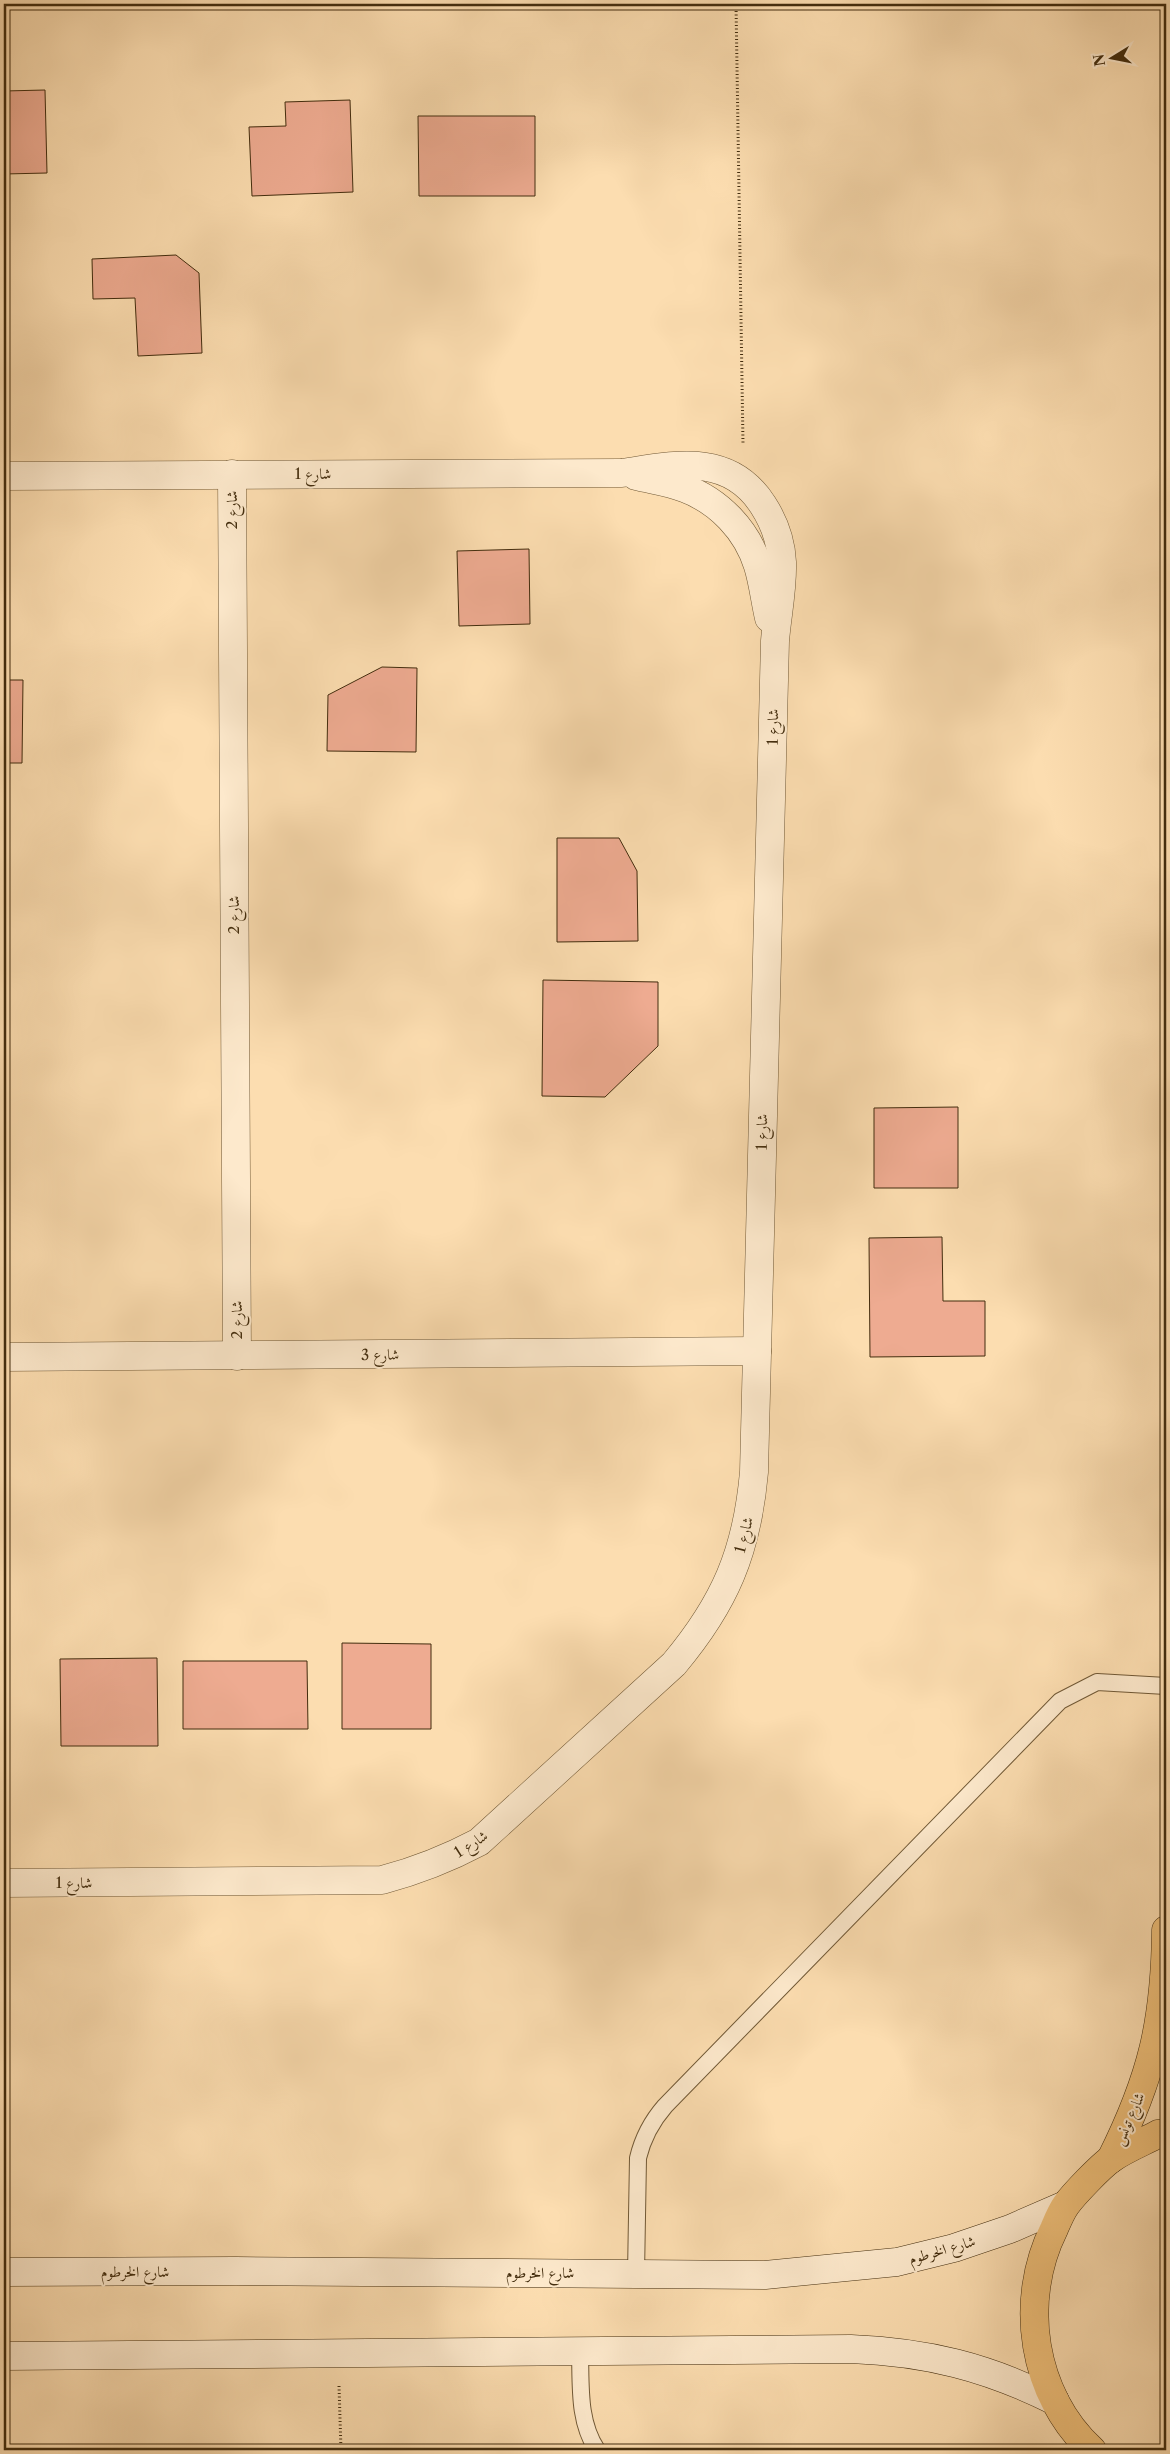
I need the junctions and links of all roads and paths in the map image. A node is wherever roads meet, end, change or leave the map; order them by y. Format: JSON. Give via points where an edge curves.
{"nodes":[{"id":1,"x":736,"y":4,"type":"edge"},
{"id":2,"x":622,"y":473,"type":"junction"},
{"id":3,"x":232,"y":474,"type":"junction"},
{"id":4,"x":4,"y":476,"type":"edge"},
{"id":5,"x":744,"y":482,"type":"junction"},
{"id":6,"x":775,"y":642,"type":"junction"},
{"id":7,"x":757,"y":1351,"type":"junction"},
{"id":8,"x":237,"y":1356,"type":"junction"},
{"id":9,"x":4,"y":1357,"type":"edge"},
{"id":10,"x":1166,"y":1686,"type":"edge"},
{"id":11,"x":4,"y":1884,"type":"edge"},
{"id":12,"x":1166,"y":1930,"type":"edge"},
{"id":13,"x":1166,"y":2132,"type":"edge"},
{"id":14,"x":1111,"y":2159,"type":"junction"},
{"id":15,"x":1066,"y":2206,"type":"junction"},
{"id":16,"x":4,"y":2272,"type":"edge"},
{"id":17,"x":636,"y":2274,"type":"junction"},
{"id":18,"x":580,"y":2352,"type":"junction"},
{"id":19,"x":338,"y":2354,"type":"junction"},
{"id":20,"x":4,"y":2356,"type":"edge"},
{"id":21,"x":1054,"y":2402,"type":"junction"},
{"id":22,"x":341,"y":2450,"type":"edge"},
{"id":23,"x":597,"y":2450,"type":"edge"},
{"id":24,"x":1092,"y":2450,"type":"edge"}],
"edges":[{"from":1,"to":5,"type":"path"},
{"from":2,"to":3,"type":"street","name":"شارع 1"},
{"from":2,"to":5,"type":"street","name":"شارع 1","via":[[693,465],[713,468]]},
{"from":2,"to":6,"type":"street","name":"شارع 1","via":[[683,487],[714,504],[732,519],[751,547],[758,567]]},
{"from":3,"to":4,"type":"street","name":"شارع 1"},
{"from":3,"to":8,"type":"street","name":"شارع 2"},
{"from":5,"to":6,"type":"street","name":"شارع 1","via":[[769,514],[780,546],[782,564]]},
{"from":6,"to":7,"type":"street","name":"شارع 1"},
{"from":7,"to":8,"type":"street","name":"شارع 3"},
{"from":7,"to":11,"type":"street","name":"شارع 1","via":[[751,1503],[736,1564],[720,1600],[700,1634],[674,1664],[479,1842],[417,1871],[382,1880]]},
{"from":8,"to":9,"type":"street","name":"شارع 3"},
{"from":10,"to":17,"type":"lane","via":[[1097,1682],[1060,1701],[665,2106],[651,2122],[638,2158]]},
{"from":12,"to":14,"type":"main road","name":"شارع تونس","via":[[1164,1995],[1153,2054],[1140,2096]]},
{"from":13,"to":14,"type":"main road"},
{"from":14,"to":15,"type":"main road"},
{"from":15,"to":17,"type":"street","name":"شارع الخرطوم","via":[[954,2248],[897,2262],[765,2275]]},
{"from":15,"to":21,"type":"main road","via":[[1042,2252],[1033,2302],[1037,2353]]},
{"from":16,"to":17,"type":"street","name":"شارع الخرطوم"},
{"from":18,"to":19,"type":"street"},
{"from":18,"to":21,"type":"street","via":[[891,2351],[974,2367],[1016,2382]]},
{"from":18,"to":23,"type":"lane","via":[[583,2421]]},
{"from":19,"to":20,"type":"street"},
{"from":19,"to":22,"type":"path"},
{"from":21,"to":24,"type":"main road"}]}
